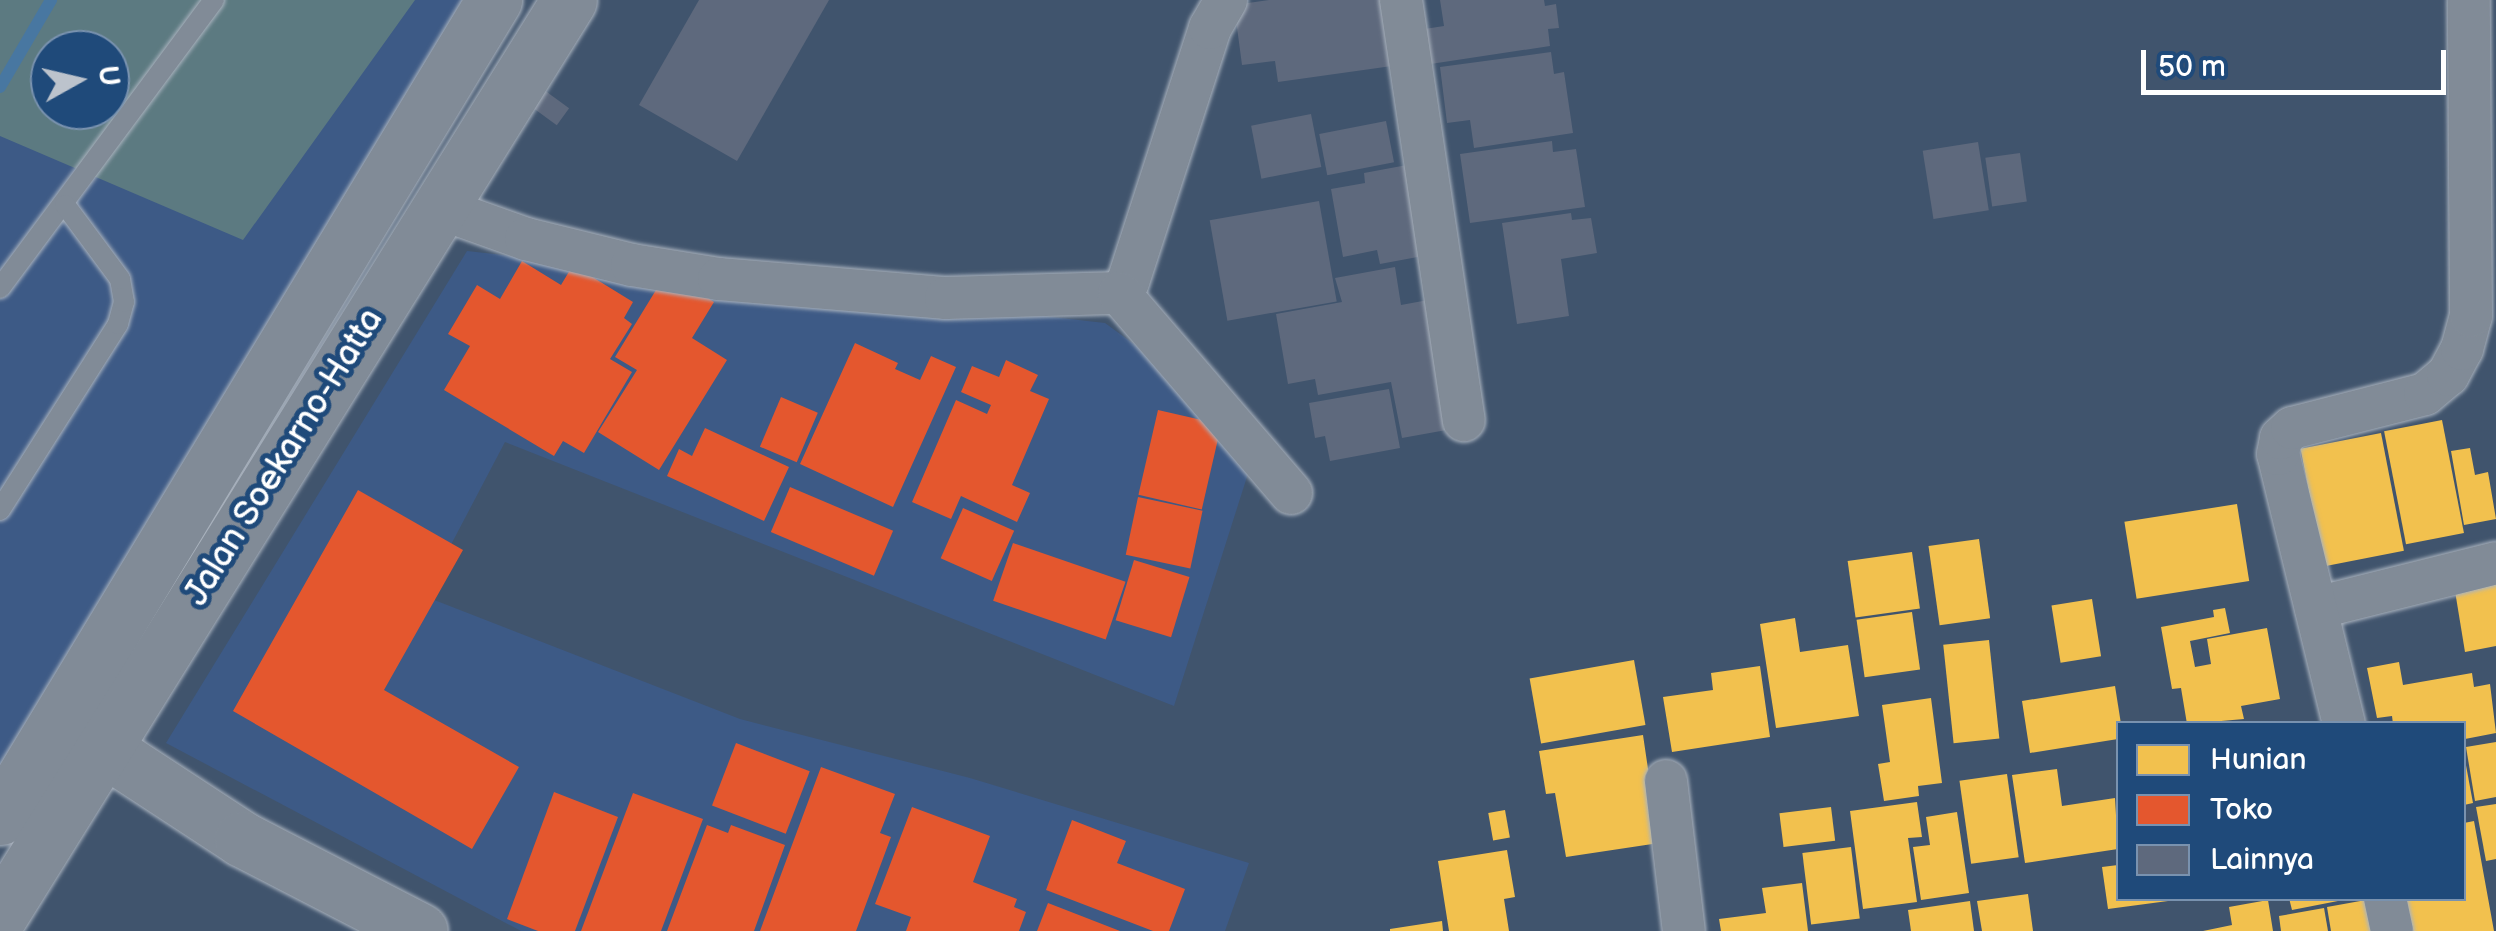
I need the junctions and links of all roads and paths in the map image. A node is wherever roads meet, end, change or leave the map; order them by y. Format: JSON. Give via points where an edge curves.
{"nodes":[{"id":1,"x":214,"y":0,"type":"edge"},
{"id":2,"x":494,"y":0,"type":"edge"},
{"id":3,"x":569,"y":0,"type":"edge"},
{"id":4,"x":1226,"y":0,"type":"edge"},
{"id":5,"x":1400,"y":0,"type":"edge"},
{"id":6,"x":2469,"y":0,"type":"edge"},
{"id":7,"x":65,"y":205,"type":"junction"},
{"id":8,"x":439,"y":208,"type":"junction"},
{"id":9,"x":0,"y":288,"type":"edge"},
{"id":10,"x":1119,"y":294,"type":"junction"},
{"id":11,"x":1464,"y":420,"type":"dead end"},
{"id":12,"x":1292,"y":493,"type":"dead end"},
{"id":13,"x":0,"y":510,"type":"edge"},
{"id":14,"x":2496,"y":563,"type":"edge"},
{"id":15,"x":2316,"y":608,"type":"junction"},
{"id":16,"x":58,"y":720,"type":"junction"},
{"id":17,"x":2343,"y":721,"type":"edge"},
{"id":18,"x":105,"y":747,"type":"junction"},
{"id":19,"x":1666,"y":780,"type":"dead end"},
{"id":20,"x":0,"y":816,"type":"edge"},
{"id":21,"x":2386,"y":901,"type":"edge"},
{"id":22,"x":0,"y":915,"type":"edge"},
{"id":23,"x":420,"y":931,"type":"edge"},
{"id":24,"x":1684,"y":931,"type":"edge"},
{"id":25,"x":2392,"y":931,"type":"edge"}],
"edges":[{"from":1,"to":7,"type":"lane"},
{"from":2,"to":16,"type":"main road","name":"Jalan Soekarno-Hatta"},
{"from":3,"to":8,"type":"main road","name":"Jalan Soekarno-Hatta"},
{"from":4,"to":10,"type":"street","via":[[1210,28]]},
{"from":5,"to":11,"type":"street"},
{"from":6,"to":15,"type":"street","via":[[2472,259],[2466,332],[2448,375],[2425,394],[2307,422],[2281,438],[2278,454]]},
{"from":7,"to":9,"type":"lane"},
{"from":7,"to":13,"type":"lane","via":[[120,280],[124,302],[118,324]]},
{"from":8,"to":10,"type":"street","via":[[526,239],[720,279],[946,298]]},
{"from":8,"to":18,"type":"main road","name":"Jalan Soekarno-Hatta"},
{"from":10,"to":12,"type":"street"},
{"from":14,"to":15,"type":"street"},
{"from":15,"to":17,"type":"street"},
{"from":16,"to":18,"type":"main road"},
{"from":16,"to":20,"type":"main road","name":"Jalan Soekarno-Hatta"},
{"from":18,"to":22,"type":"main road","name":"Jalan Soekarno-Hatta"},
{"from":18,"to":23,"type":"main road","via":[[242,840]]},
{"from":19,"to":24,"type":"street"},
{"from":21,"to":25,"type":"street"}]}
